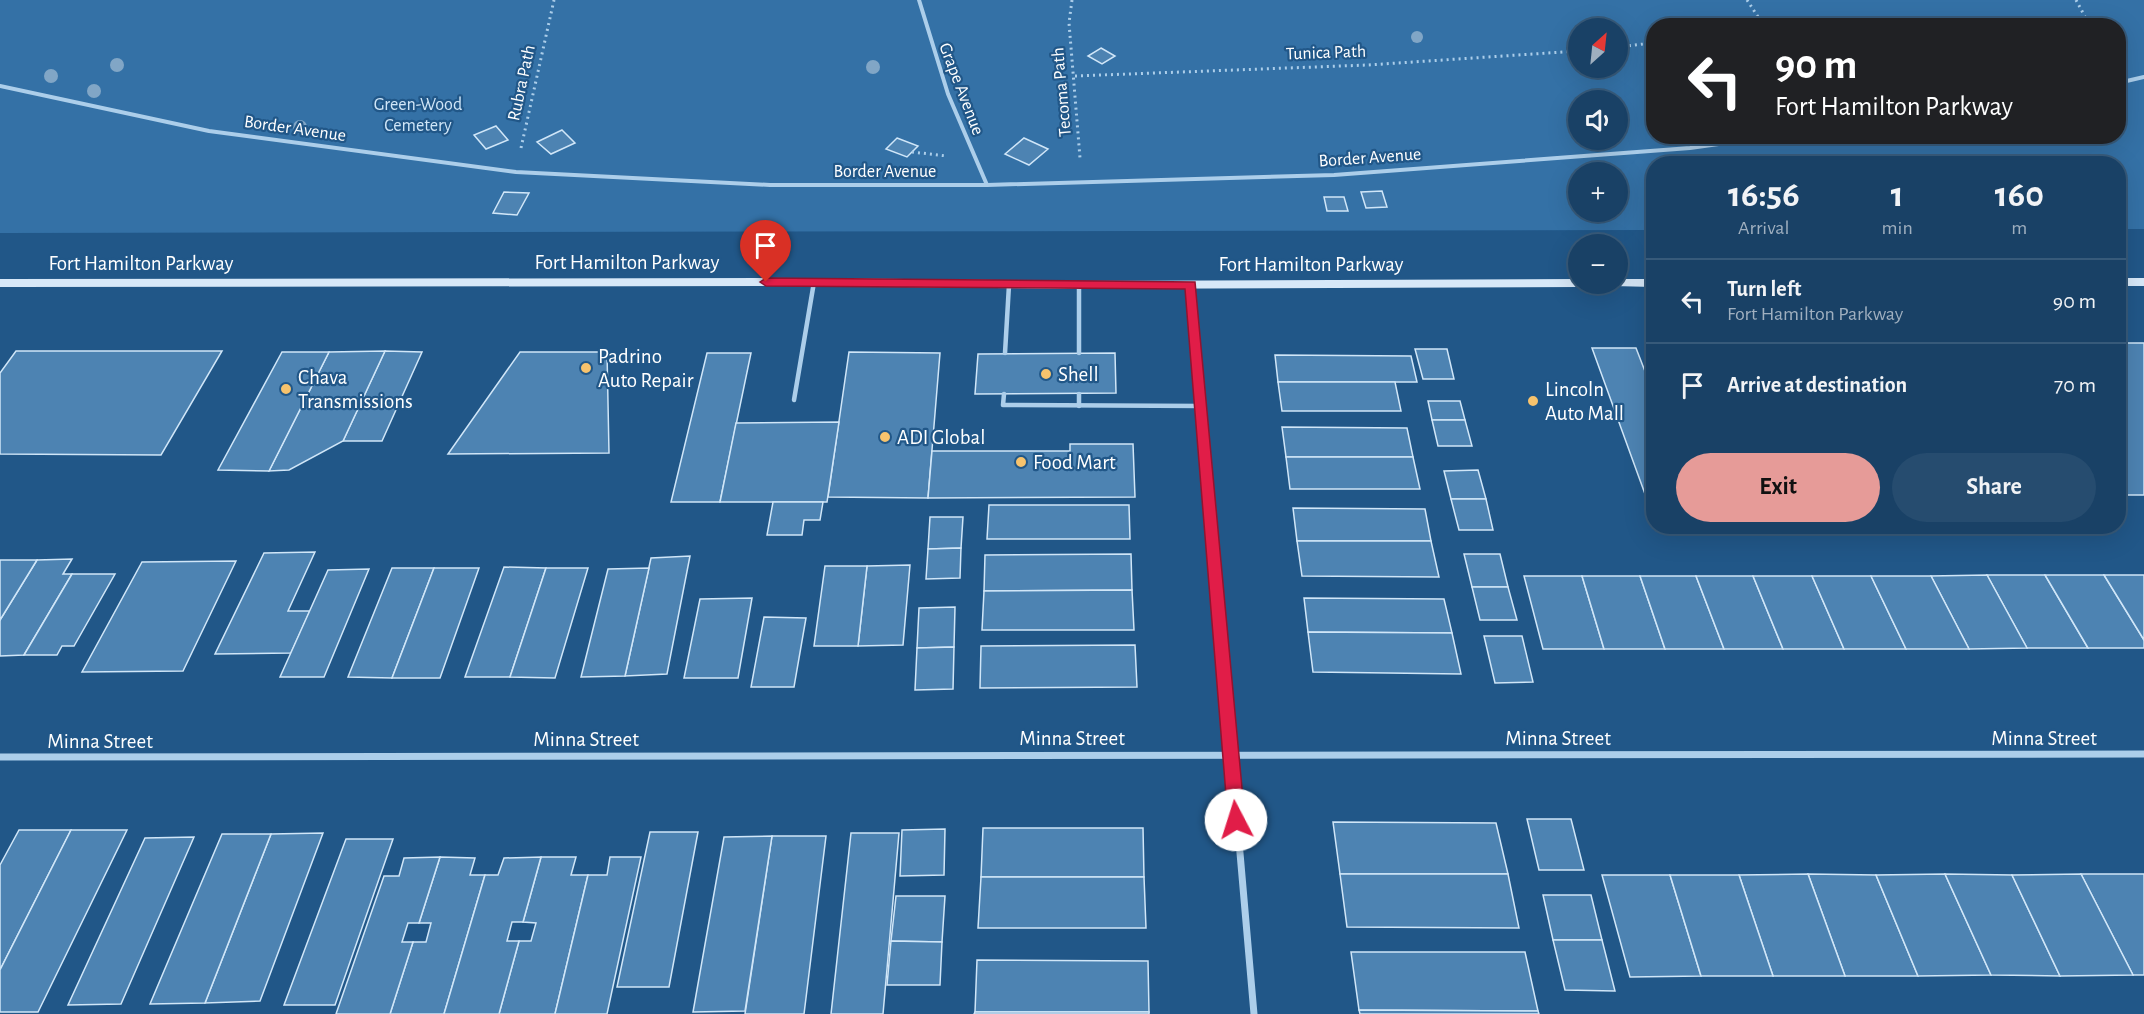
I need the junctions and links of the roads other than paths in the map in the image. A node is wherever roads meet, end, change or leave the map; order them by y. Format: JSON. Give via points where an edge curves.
{"nodes":[{"id":1,"x":919,"y":0,"type":"edge"},
{"id":2,"x":2144,"y":77,"type":"edge"},
{"id":3,"x":2126,"y":81,"type":"edge"},
{"id":4,"x":0,"y":86,"type":"edge"},
{"id":5,"x":1719,"y":144,"type":"edge"},
{"id":6,"x":987,"y":185,"type":"junction"},
{"id":7,"x":814,"y":282,"type":"junction"},
{"id":8,"x":1646,"y":282,"type":"edge"},
{"id":9,"x":2126,"y":282,"type":"edge"},
{"id":10,"x":2144,"y":282,"type":"edge"},
{"id":11,"x":0,"y":283,"type":"edge"},
{"id":12,"x":1568,"y":283,"type":"edge"},
{"id":13,"x":1628,"y":283,"type":"edge"},
{"id":14,"x":1010,"y":285,"type":"junction"},
{"id":15,"x":1079,"y":285,"type":"junction"},
{"id":16,"x":1191,"y":285,"type":"junction"},
{"id":17,"x":1005,"y":353,"type":"dead end"},
{"id":18,"x":1079,"y":353,"type":"dead end"},
{"id":19,"x":1004,"y":394,"type":"dead end"},
{"id":20,"x":1079,"y":394,"type":"dead end"},
{"id":21,"x":794,"y":400,"type":"dead end"},
{"id":22,"x":1079,"y":406,"type":"junction"},
{"id":23,"x":1202,"y":406,"type":"junction"},
{"id":24,"x":1230,"y":754,"type":"junction"},
{"id":25,"x":2144,"y":754,"type":"edge"},
{"id":26,"x":0,"y":757,"type":"edge"},
{"id":27,"x":1254,"y":1014,"type":"edge"}],
"edges":[{"from":1,"to":6,"type":"lane","name":"Grape Avenue","via":[[931,50],[954,115]]},
{"from":2,"to":3,"type":"lane"},
{"from":4,"to":6,"type":"lane","name":"Border Avenue","via":[[209,131],[516,172],[770,185]]},
{"from":5,"to":6,"type":"lane","name":"Border Avenue","via":[[1334,175]]},
{"from":7,"to":11,"type":"main road","name":"Fort Hamilton Parkway"},
{"from":7,"to":14,"type":"main road","name":"Fort Hamilton Parkway"},
{"from":7,"to":21,"type":"lane"},
{"from":8,"to":13,"type":"main road"},
{"from":9,"to":10,"type":"main road"},
{"from":12,"to":16,"type":"main road","name":"Fort Hamilton Parkway"},
{"from":14,"to":15,"type":"main road","name":"Fort Hamilton Parkway"},
{"from":14,"to":17,"type":"lane"},
{"from":15,"to":16,"type":"main road","name":"Fort Hamilton Parkway"},
{"from":15,"to":18,"type":"lane"},
{"from":16,"to":23,"type":"street"},
{"from":19,"to":22,"type":"lane","via":[[1003,405]]},
{"from":20,"to":22,"type":"lane"},
{"from":22,"to":23,"type":"lane"},
{"from":23,"to":24,"type":"street"},
{"from":24,"to":25,"type":"street","name":"Minna Street"},
{"from":24,"to":26,"type":"street","name":"Minna Street"},
{"from":24,"to":27,"type":"street"}]}
